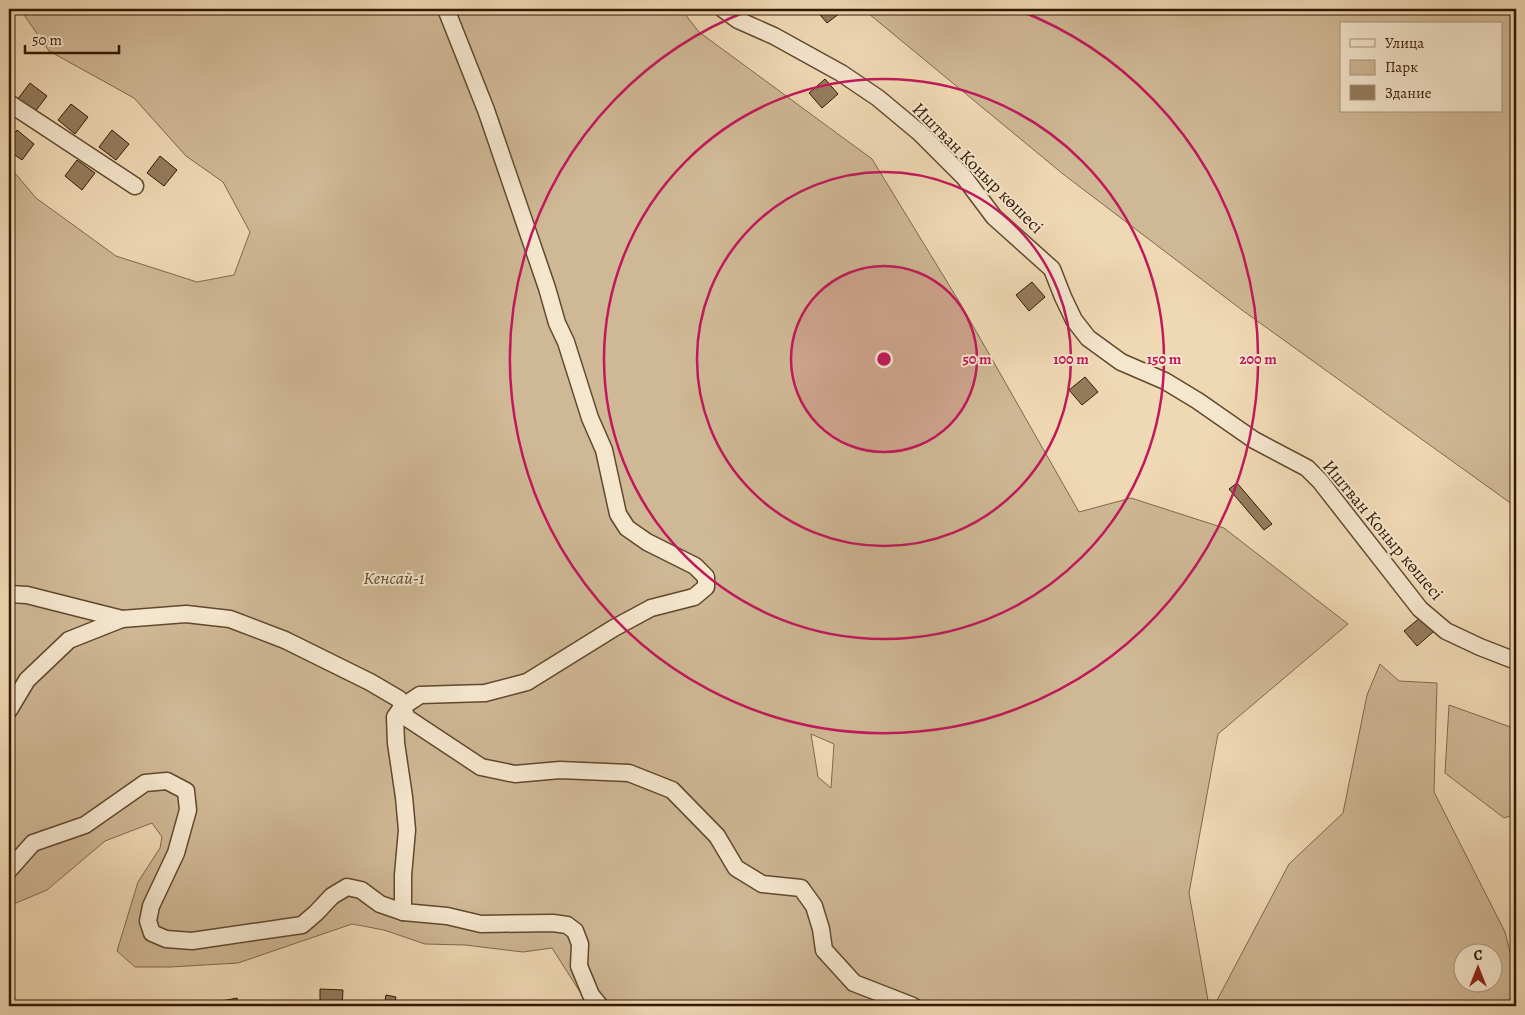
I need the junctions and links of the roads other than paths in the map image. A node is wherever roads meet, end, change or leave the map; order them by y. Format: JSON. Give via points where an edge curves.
{"nodes":[{"id":1,"x":446,"y":9,"type":"edge"},
{"id":2,"x":723,"y":9,"type":"edge"},
{"id":3,"x":9,"y":103,"type":"edge"},
{"id":4,"x":135,"y":186,"type":"dead end"},
{"id":5,"x":9,"y":594,"type":"edge"},
{"id":6,"x":122,"y":619,"type":"junction"},
{"id":7,"x":1516,"y":661,"type":"edge"},
{"id":8,"x":402,"y":707,"type":"junction"},
{"id":9,"x":9,"y":710,"type":"edge"},
{"id":10,"x":9,"y":870,"type":"edge"},
{"id":11,"x":403,"y":912,"type":"junction"},
{"id":12,"x":600,"y":1006,"type":"edge"},
{"id":13,"x":913,"y":1006,"type":"edge"}],
"edges":[{"from":1,"to":8,"type":"street","via":[[486,110],[557,323],[604,450],[618,514],[627,528],[647,542],[695,566],[706,577],[706,587],[694,596],[651,608],[527,682],[485,693],[420,695]]},
{"from":2,"to":7,"type":"street","name":"Иштван Коныр көшесі","via":[[738,20],[841,73],[878,98],[920,133],[964,177],[994,217],[1052,269],[1074,320],[1088,338],[1121,362],[1165,381],[1254,440],[1307,468],[1420,609],[1446,631]]},
{"from":3,"to":4,"type":"street"},
{"from":5,"to":6,"type":"street","via":[[27,595]]},
{"from":6,"to":8,"type":"street","via":[[186,614],[230,619],[285,640],[370,682],[399,699]]},
{"from":6,"to":9,"type":"street","via":[[69,640],[27,680]]},
{"from":8,"to":11,"type":"street","via":[[395,717],[407,830]]},
{"from":8,"to":13,"type":"street","via":[[407,718],[481,768],[515,774],[560,770],[629,773],[672,790],[717,836],[736,868],[762,884],[801,888],[814,906],[824,950],[854,983]]},
{"from":10,"to":11,"type":"street","via":[[33,844],[85,825],[144,784],[167,781],[186,791],[188,810],[176,853],[151,906],[148,921],[152,933],[166,939],[192,941],[302,925],[332,896],[347,887],[361,890],[380,904]]},
{"from":11,"to":12,"type":"street","via":[[447,916],[481,924],[567,925],[575,931],[580,944],[580,966],[591,995]]}]}
